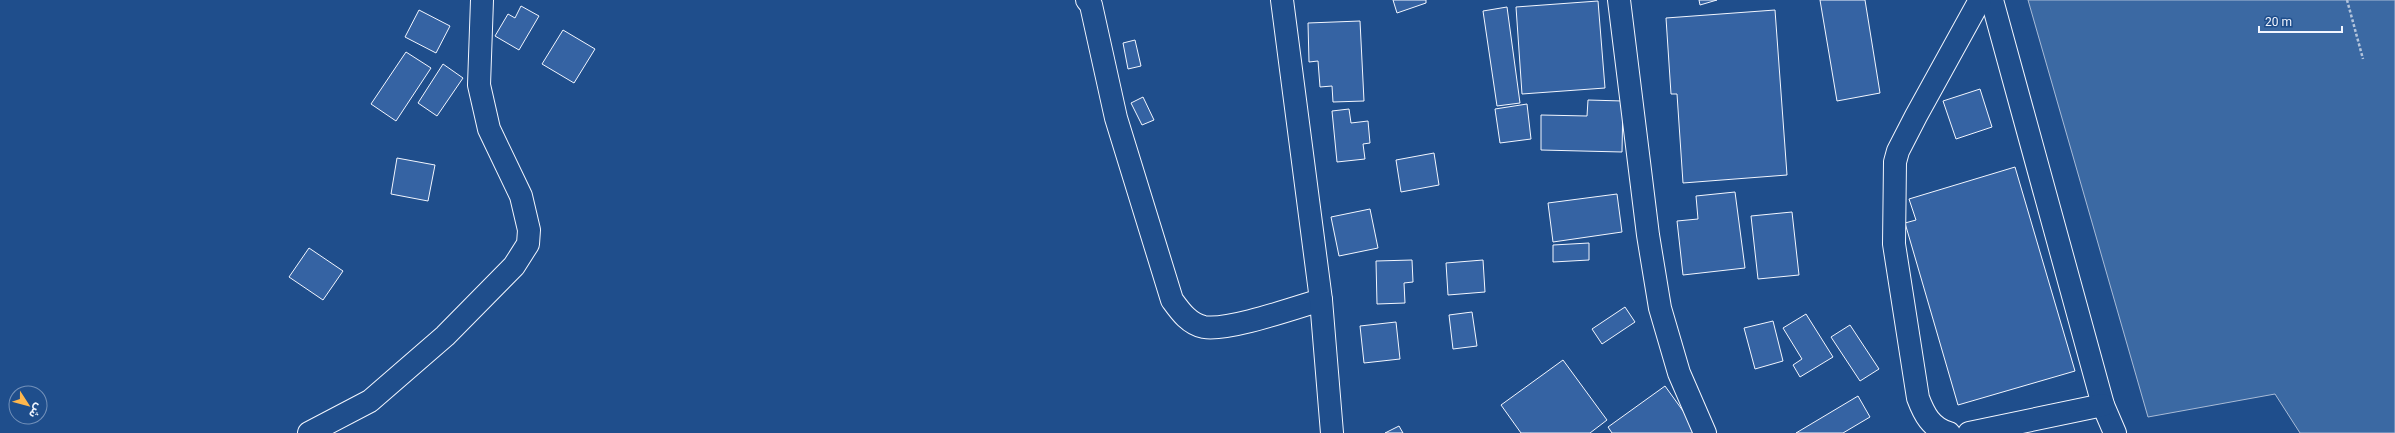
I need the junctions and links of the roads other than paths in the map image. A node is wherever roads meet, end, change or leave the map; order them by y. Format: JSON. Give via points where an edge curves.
{"nodes":[{"id":1,"x":482,"y":0,"type":"edge"},
{"id":2,"x":1087,"y":0,"type":"edge"},
{"id":3,"x":1282,"y":0,"type":"edge"},
{"id":4,"x":1619,"y":0,"type":"edge"},
{"id":5,"x":1980,"y":0,"type":"edge"},
{"id":6,"x":1992,"y":0,"type":"edge"},
{"id":7,"x":1321,"y":300,"type":"junction"},
{"id":8,"x":2103,"y":405,"type":"junction"},
{"id":9,"x":309,"y":433,"type":"edge"},
{"id":10,"x":1332,"y":433,"type":"edge"},
{"id":11,"x":1705,"y":433,"type":"edge"},
{"id":12,"x":1949,"y":433,"type":"edge"},
{"id":13,"x":1970,"y":433,"type":"edge"},
{"id":14,"x":2115,"y":433,"type":"edge"}],
"edges":[{"from":1,"to":9,"type":"street","via":[[479,84],[489,129],[523,202],[529,230],[528,244],[514,266],[445,336],[376,396]]},
{"from":2,"to":7,"type":"street","via":[[1091,5],[1120,133],[1172,300],[1184,317],[1203,327],[1223,327]]},
{"from":3,"to":7,"type":"street"},
{"from":4,"to":11,"type":"street","via":[[1648,235],[1660,308],[1679,373]]},
{"from":5,"to":12,"type":"street","via":[[1913,121],[1895,162],[1894,244],[1918,398],[1925,415],[1938,430]]},
{"from":6,"to":8,"type":"street"},
{"from":7,"to":10,"type":"street"},
{"from":8,"to":13,"type":"street"},
{"from":8,"to":14,"type":"street"}]}
